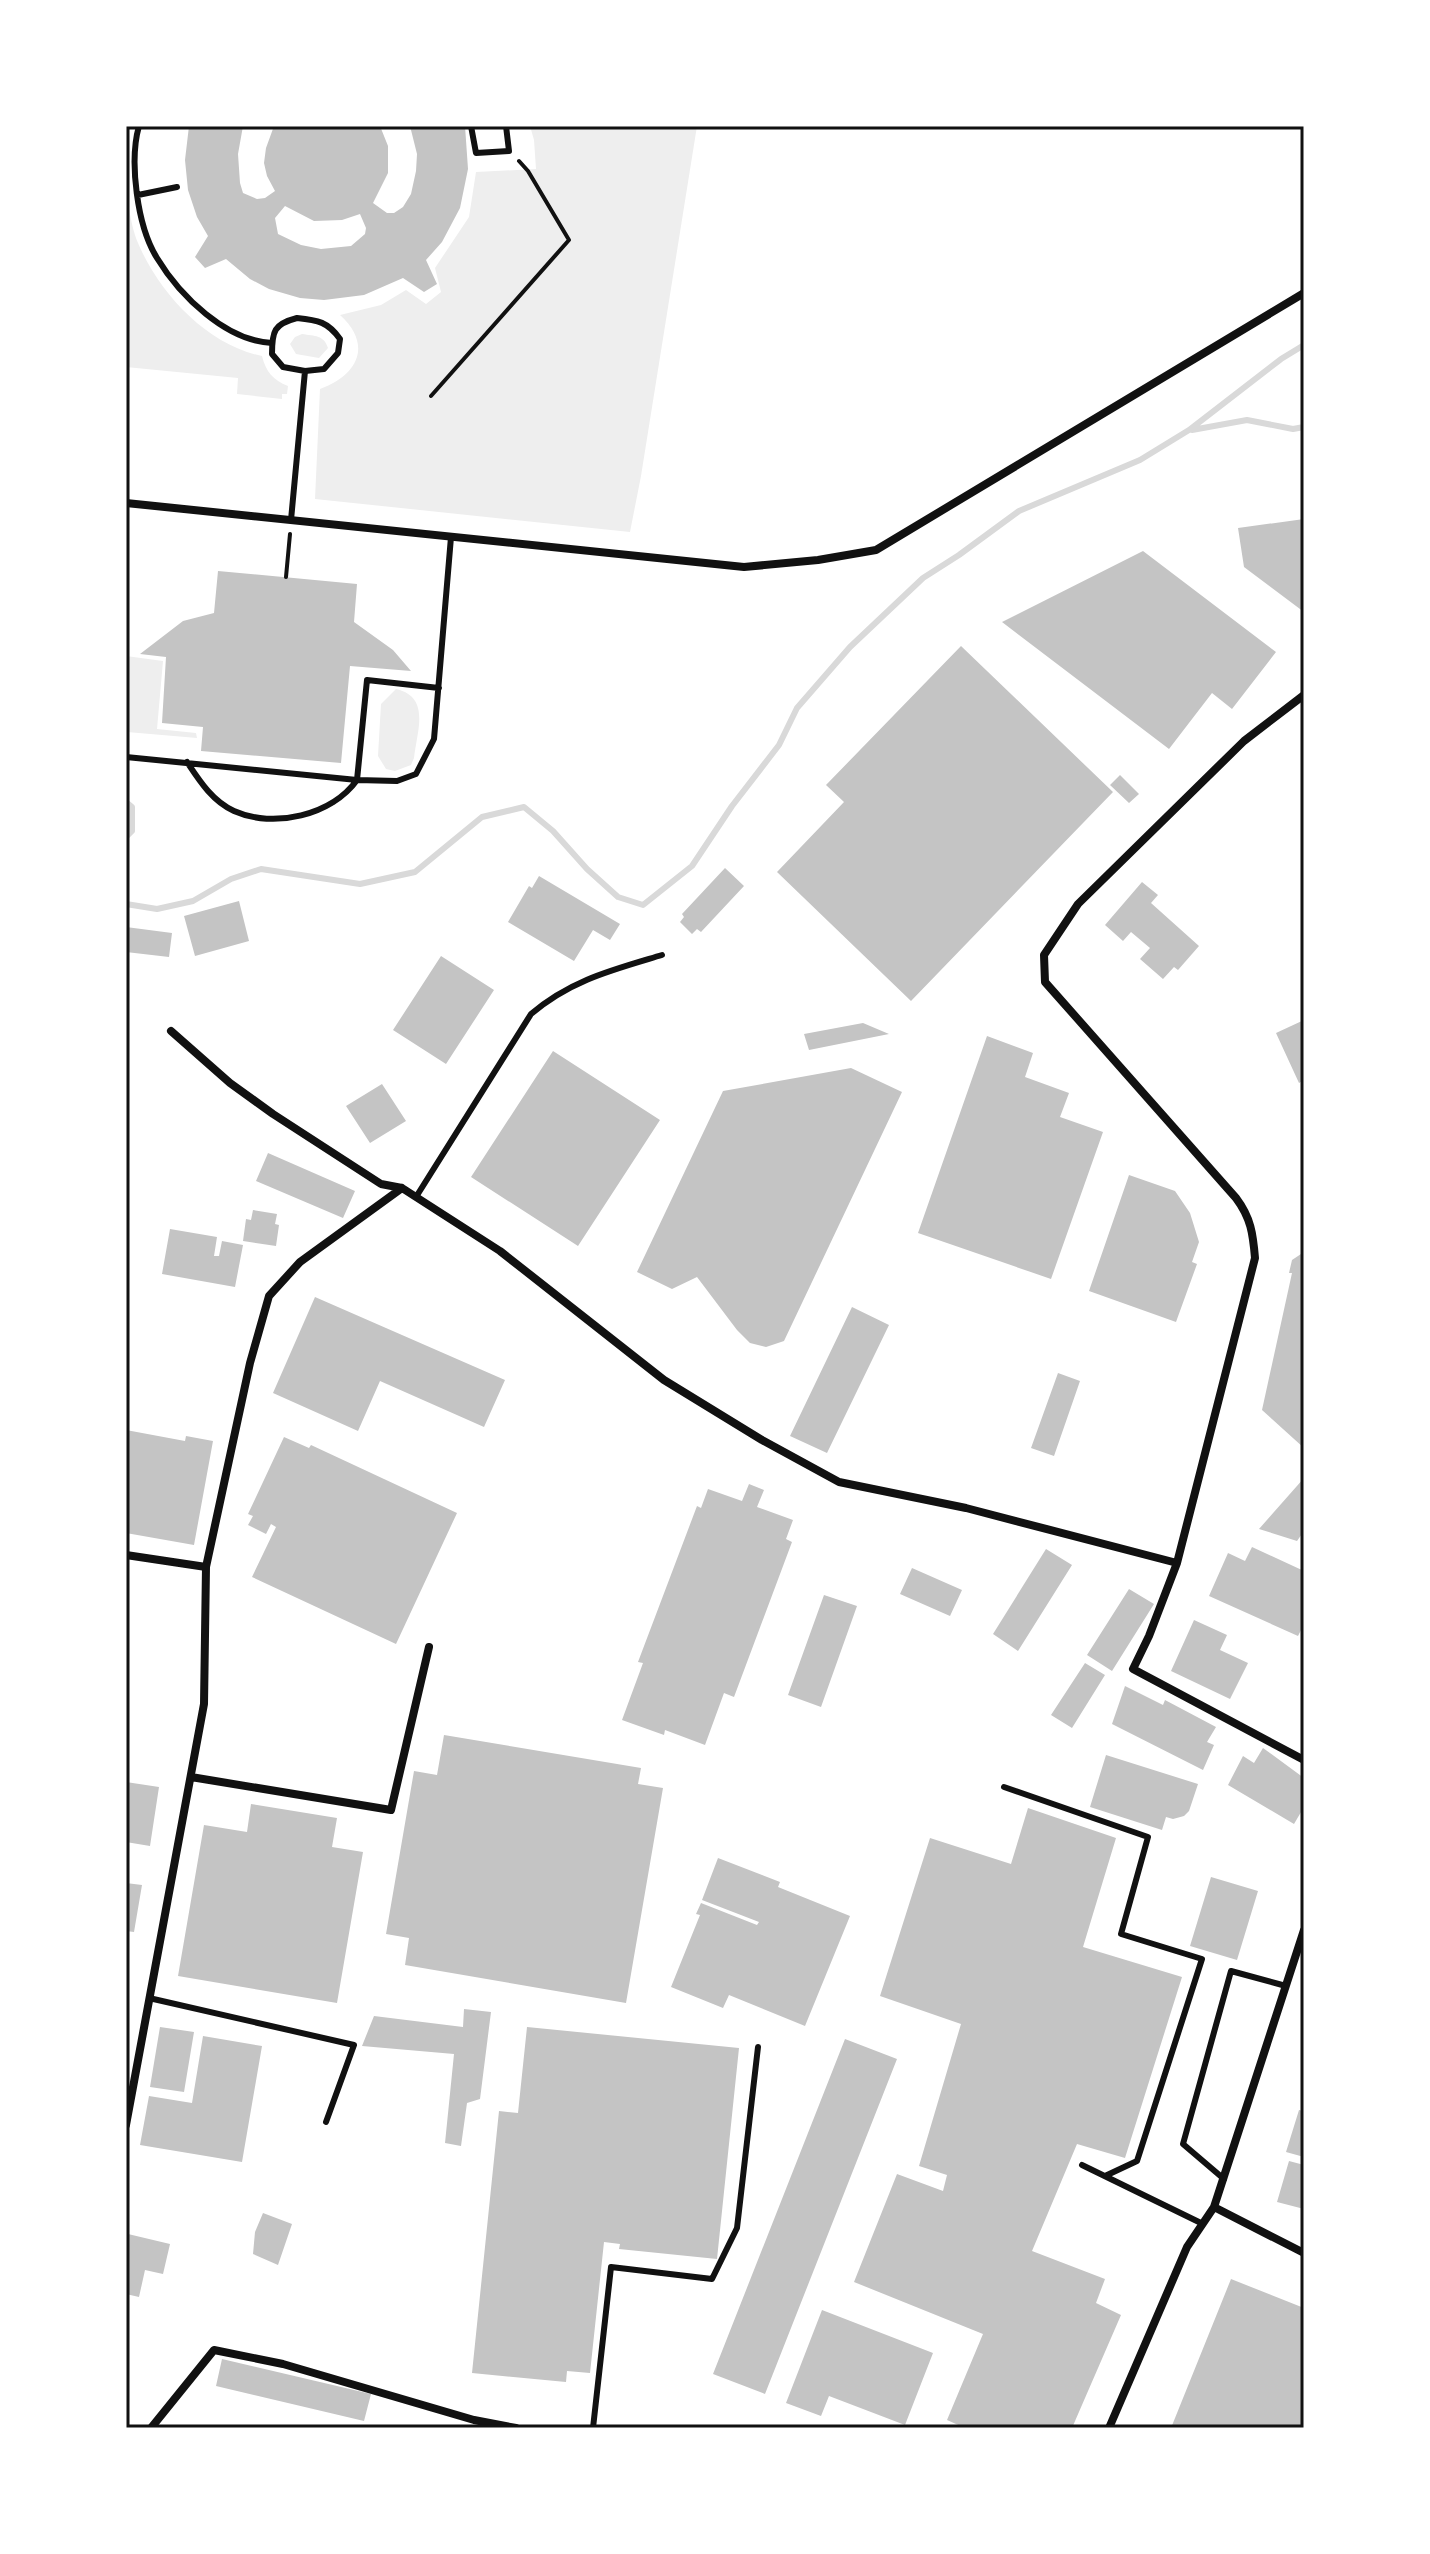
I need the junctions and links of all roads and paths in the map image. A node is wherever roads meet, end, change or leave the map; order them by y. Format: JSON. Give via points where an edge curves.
{"nodes":[{"id":1,"x":139,"y":126,"type":"edge"},
{"id":2,"x":471,"y":126,"type":"edge"},
{"id":3,"x":506,"y":126,"type":"edge"},
{"id":4,"x":509,"y":151,"type":"junction"},
{"id":5,"x":177,"y":187,"type":"dead end"},
{"id":6,"x":138,"y":195,"type":"junction"},
{"id":7,"x":1304,"y":293,"type":"edge"},
{"id":8,"x":272,"y":343,"type":"junction"},
{"id":9,"x":305,"y":371,"type":"junction"},
{"id":10,"x":431,"y":396,"type":"dead end"},
{"id":11,"x":126,"y":503,"type":"edge"},
{"id":12,"x":291,"y":520,"type":"junction"},
{"id":13,"x":451,"y":537,"type":"junction"},
{"id":14,"x":286,"y":577,"type":"dead end"},
{"id":15,"x":439,"y":688,"type":"junction"},
{"id":16,"x":1304,"y":695,"type":"edge"},
{"id":17,"x":126,"y":757,"type":"edge"},
{"id":18,"x":187,"y":762,"type":"junction"},
{"id":19,"x":357,"y":780,"type":"junction"},
{"id":20,"x":662,"y":955,"type":"dead end"},
{"id":21,"x":171,"y":1031,"type":"dead end"},
{"id":22,"x":402,"y":1188,"type":"junction"},
{"id":23,"x":416,"y":1197,"type":"junction"},
{"id":24,"x":126,"y":1555,"type":"edge"},
{"id":25,"x":1177,"y":1563,"type":"junction"},
{"id":26,"x":206,"y":1567,"type":"junction"},
{"id":27,"x":429,"y":1647,"type":"dead end"},
{"id":28,"x":1304,"y":1760,"type":"edge"},
{"id":29,"x":191,"y":1777,"type":"junction"},
{"id":30,"x":1004,"y":1787,"type":"dead end"},
{"id":31,"x":1304,"y":1930,"type":"edge"},
{"id":32,"x":1286,"y":1986,"type":"junction"},
{"id":33,"x":149,"y":1998,"type":"junction"},
{"id":34,"x":758,"y":2047,"type":"dead end"},
{"id":35,"x":326,"y":2122,"type":"dead end"},
{"id":36,"x":126,"y":2125,"type":"edge"},
{"id":37,"x":1082,"y":2165,"type":"dead end"},
{"id":38,"x":1105,"y":2176,"type":"junction"},
{"id":39,"x":1224,"y":2179,"type":"junction"},
{"id":40,"x":1214,"y":2207,"type":"junction"},
{"id":41,"x":1203,"y":2224,"type":"junction"},
{"id":42,"x":1304,"y":2253,"type":"edge"},
{"id":43,"x":151,"y":2428,"type":"edge"},
{"id":44,"x":516,"y":2428,"type":"edge"},
{"id":45,"x":593,"y":2428,"type":"edge"},
{"id":46,"x":1109,"y":2428,"type":"edge"}],
"edges":[{"from":1,"to":6,"type":"lane","via":[[134,176]]},
{"from":2,"to":4,"type":"lane","via":[[476,153]]},
{"from":3,"to":4,"type":"lane"},
{"from":4,"to":10,"type":"path","via":[[528,171],[569,240]]},
{"from":5,"to":6,"type":"lane"},
{"from":6,"to":8,"type":"lane","via":[[155,256],[178,286],[237,334]]},
{"from":7,"to":13,"type":"street","via":[[876,550],[744,567]]},
{"from":8,"to":9,"type":"lane","via":[[272,354],[283,367]]},
{"from":8,"to":9,"type":"lane","via":[[282,322],[307,319],[330,325],[340,339],[338,353],[324,369]]},
{"from":9,"to":12,"type":"lane"},
{"from":11,"to":12,"type":"street"},
{"from":12,"to":13,"type":"street"},
{"from":12,"to":14,"type":"path"},
{"from":13,"to":15,"type":"lane"},
{"from":15,"to":19,"type":"lane","via":[[434,739],[416,774],[397,781]]},
{"from":15,"to":19,"type":"lane","via":[[367,680]]},
{"from":16,"to":25,"type":"street","via":[[1244,741],[1078,904],[1044,955],[1045,982],[1236,1198],[1253,1230],[1255,1258]]},
{"from":17,"to":18,"type":"lane"},
{"from":18,"to":19,"type":"lane"},
{"from":18,"to":19,"type":"lane","via":[[207,791],[234,811],[266,817],[298,817],[330,805]]},
{"from":20,"to":23,"type":"lane","via":[[571,985],[531,1014]]},
{"from":21,"to":22,"type":"street","via":[[273,1114],[381,1184]]},
{"from":22,"to":23,"type":"street"},
{"from":22,"to":26,"type":"street","via":[[300,1262],[269,1296]]},
{"from":23,"to":25,"type":"street","via":[[500,1251],[664,1380],[839,1482],[966,1508]]},
{"from":24,"to":26,"type":"street"},
{"from":25,"to":28,"type":"street","via":[[1133,1669]]},
{"from":26,"to":29,"type":"street","via":[[204,1704]]},
{"from":27,"to":29,"type":"street","via":[[391,1810]]},
{"from":29,"to":33,"type":"street"},
{"from":30,"to":38,"type":"lane","via":[[1148,1837],[1121,1934],[1202,1959],[1137,2161]]},
{"from":31,"to":32,"type":"street"},
{"from":32,"to":39,"type":"street"},
{"from":32,"to":39,"type":"lane","via":[[1231,1971],[1183,2144]]},
{"from":33,"to":35,"type":"lane","via":[[354,2045]]},
{"from":33,"to":36,"type":"street"},
{"from":34,"to":45,"type":"lane","via":[[737,2228],[712,2279],[611,2267]]},
{"from":37,"to":38,"type":"lane"},
{"from":38,"to":41,"type":"lane"},
{"from":39,"to":40,"type":"street"},
{"from":40,"to":41,"type":"street"},
{"from":40,"to":42,"type":"street"},
{"from":41,"to":46,"type":"street","via":[[1187,2247]]},
{"from":43,"to":44,"type":"street","via":[[214,2350]]}]}
